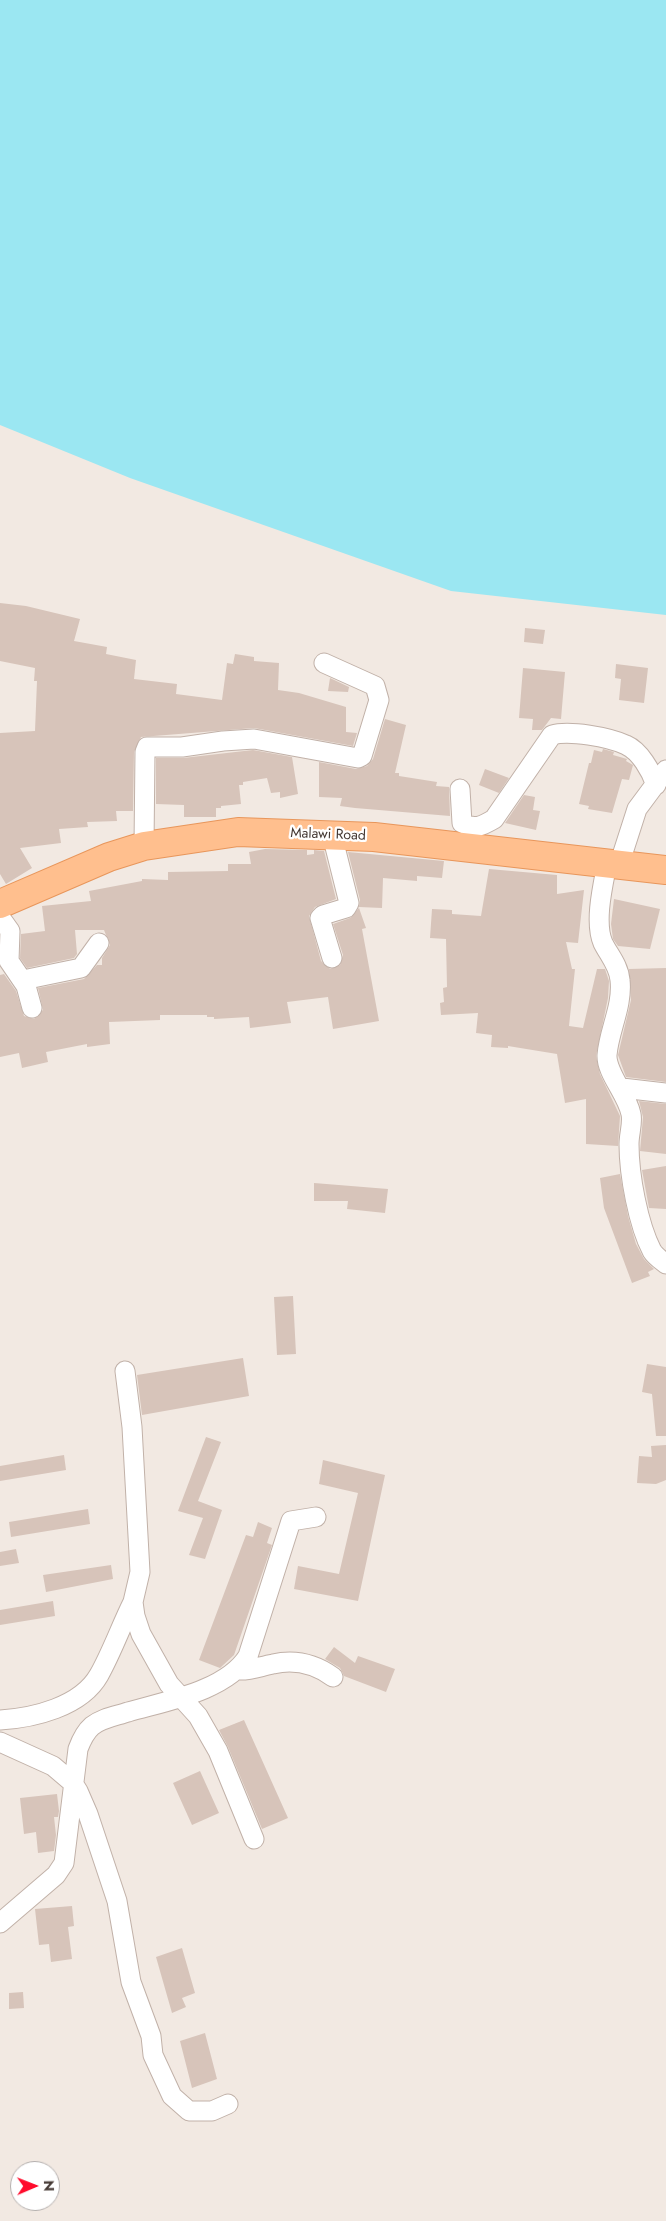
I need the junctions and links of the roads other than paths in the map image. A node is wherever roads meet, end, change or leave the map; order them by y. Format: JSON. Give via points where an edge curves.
{"nodes":[{"id":1,"x":324,"y":664,"type":"dead end"},
{"id":2,"x":661,"y":778,"type":"edge"},
{"id":3,"x":460,"y":789,"type":"dead end"},
{"id":4,"x":334,"y":834,"type":"junction"},
{"id":5,"x":144,"y":846,"type":"junction"},
{"id":6,"x":613,"y":864,"type":"junction"},
{"id":7,"x":666,"y":870,"type":"edge"},
{"id":8,"x":0,"y":904,"type":"edge"},
{"id":9,"x":0,"y":917,"type":"edge"},
{"id":10,"x":99,"y":943,"type":"dead end"},
{"id":11,"x":332,"y":958,"type":"dead end"},
{"id":12,"x":5,"y":963,"type":"edge"},
{"id":13,"x":23,"y":980,"type":"junction"},
{"id":14,"x":32,"y":1008,"type":"dead end"},
{"id":15,"x":622,"y":1088,"type":"junction"},
{"id":16,"x":666,"y":1093,"type":"edge"},
{"id":17,"x":666,"y":1264,"type":"edge"},
{"id":18,"x":125,"y":1371,"type":"dead end"},
{"id":19,"x":316,"y":1517,"type":"dead end"},
{"id":20,"x":133,"y":1602,"type":"junction"},
{"id":21,"x":238,"y":1670,"type":"junction"},
{"id":22,"x":333,"y":1677,"type":"dead end"},
{"id":23,"x":181,"y":1696,"type":"junction"},
{"id":24,"x":0,"y":1720,"type":"edge"},
{"id":25,"x":0,"y":1742,"type":"edge"},
{"id":26,"x":73,"y":1783,"type":"junction"},
{"id":27,"x":254,"y":1839,"type":"dead end"},
{"id":28,"x":0,"y":1923,"type":"edge"},
{"id":29,"x":228,"y":2104,"type":"dead end"}],
"edges":[{"from":1,"to":5,"type":"street","via":[[375,686],[378,692],[379,700],[362,756],[358,758],[254,740],[148,748],[145,752]]},
{"from":2,"to":3,"type":"street","via":[[627,745],[563,732],[552,735],[494,819],[471,828],[462,823]]},
{"from":2,"to":6,"type":"street","via":[[638,809]]},
{"from":4,"to":5,"type":"main road","name":"Malawi Road","via":[[238,832]]},
{"from":4,"to":6,"type":"main road","name":"Malawi Road"},
{"from":4,"to":11,"type":"street","via":[[349,904],[320,918]]},
{"from":5,"to":8,"type":"main road","name":"Malawi Road","via":[[109,857]]},
{"from":6,"to":7,"type":"main road","name":"Malawi Road"},
{"from":6,"to":15,"type":"street","via":[[600,909],[602,941],[617,967],[620,981],[618,1012],[607,1054],[608,1064]]},
{"from":9,"to":12,"type":"street","via":[[10,931]]},
{"from":10,"to":13,"type":"street","via":[[80,968]]},
{"from":12,"to":13,"type":"street"},
{"from":13,"to":14,"type":"street"},
{"from":15,"to":16,"type":"street"},
{"from":15,"to":17,"type":"street","via":[[632,1115],[629,1145],[634,1189],[644,1231],[653,1253]]},
{"from":18,"to":20,"type":"street","via":[[132,1427],[140,1572]]},
{"from":19,"to":21,"type":"street","via":[[292,1521],[248,1656]]},
{"from":20,"to":23,"type":"street","via":[[141,1634],[169,1684]]},
{"from":20,"to":24,"type":"street","via":[[98,1676],[86,1692],[68,1703],[25,1718]]},
{"from":21,"to":22,"type":"street","via":[[276,1663],[309,1663]]},
{"from":21,"to":23,"type":"street","via":[[225,1680]]},
{"from":23,"to":26,"type":"street","via":[[105,1719],[91,1727],[78,1749]]},
{"from":23,"to":27,"type":"street","via":[[198,1716],[218,1751]]},
{"from":25,"to":26,"type":"street","via":[[53,1766]]},
{"from":26,"to":28,"type":"street","via":[[64,1863],[56,1875]]},
{"from":26,"to":29,"type":"street","via":[[88,1814],[116,1901],[131,1982],[160,2074],[172,2096],[189,2111],[212,2111]]}]}
